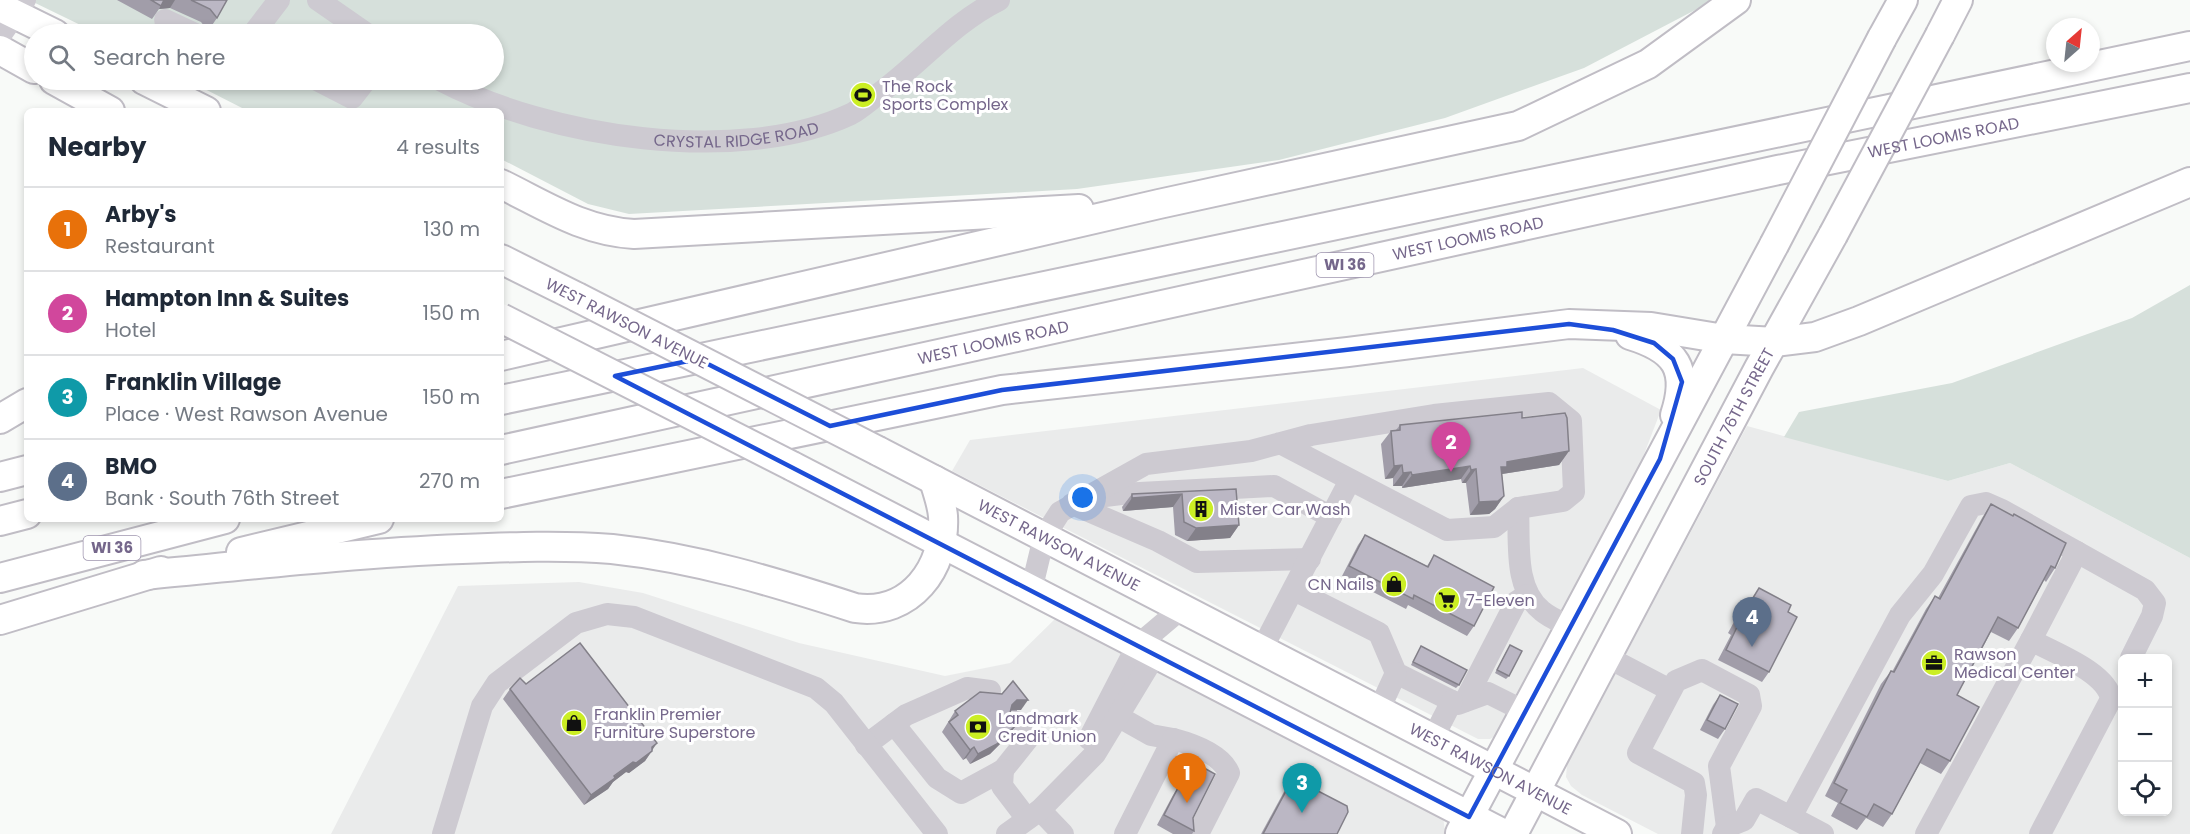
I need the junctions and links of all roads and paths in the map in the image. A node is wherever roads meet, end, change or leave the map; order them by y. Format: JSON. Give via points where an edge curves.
{"nodes":[{"id":1,"x":279,"y":0,"type":"edge"},
{"id":2,"x":318,"y":0,"type":"edge"},
{"id":3,"x":999,"y":0,"type":"edge"},
{"id":4,"x":1736,"y":0,"type":"edge"},
{"id":5,"x":1903,"y":0,"type":"edge"},
{"id":6,"x":1958,"y":0,"type":"edge"},
{"id":7,"x":10,"y":14,"type":"edge"},
{"id":8,"x":165,"y":20,"type":"edge"},
{"id":9,"x":32,"y":24,"type":"edge"},
{"id":10,"x":174,"y":24,"type":"edge"},
{"id":11,"x":260,"y":24,"type":"edge"},
{"id":12,"x":353,"y":24,"type":"edge"},
{"id":13,"x":2190,"y":46,"type":"edge"},
{"id":14,"x":0,"y":50,"type":"edge"},
{"id":15,"x":24,"y":63,"type":"edge"},
{"id":16,"x":2190,"y":88,"type":"edge"},
{"id":17,"x":72,"y":90,"type":"edge"},
{"id":18,"x":164,"y":90,"type":"edge"},
{"id":19,"x":336,"y":90,"type":"edge"},
{"id":20,"x":358,"y":90,"type":"edge"},
{"id":21,"x":463,"y":90,"type":"edge"},
{"id":22,"x":105,"y":108,"type":"edge"},
{"id":23,"x":200,"y":108,"type":"edge"},
{"id":24,"x":2190,"y":182,"type":"edge"},
{"id":25,"x":504,"y":185,"type":"edge"},
{"id":26,"x":1159,"y":204,"type":"junction"},
{"id":27,"x":504,"y":261,"type":"edge"},
{"id":28,"x":504,"y":320,"type":"edge"},
{"id":29,"x":1569,"y":324,"type":"junction"},
{"id":30,"x":1724,"y":339,"type":"junction"},
{"id":31,"x":1775,"y":342,"type":"junction"},
{"id":32,"x":504,"y":355,"type":"edge"},
{"id":33,"x":504,"y":399,"type":"edge"},
{"id":34,"x":24,"y":405,"type":"edge"},
{"id":35,"x":0,"y":419,"type":"edge"},
{"id":36,"x":1280,"y":443,"type":"junction"},
{"id":37,"x":504,"y":449,"type":"edge"},
{"id":38,"x":1660,"y":459,"type":"junction"},
{"id":39,"x":24,"y":471,"type":"edge"},
{"id":40,"x":0,"y":477,"type":"edge"},
{"id":41,"x":934,"y":480,"type":"junction"},
{"id":42,"x":1350,"y":480,"type":"junction"},
{"id":43,"x":504,"y":493,"type":"edge"},
{"id":44,"x":1075,"y":502,"type":"junction"},
{"id":45,"x":1518,"y":508,"type":"junction"},
{"id":46,"x":24,"y":515,"type":"edge"},
{"id":47,"x":1331,"y":517,"type":"junction"},
{"id":48,"x":0,"y":521,"type":"edge"},
{"id":49,"x":214,"y":522,"type":"edge"},
{"id":50,"x":366,"y":522,"type":"edge"},
{"id":51,"x":1044,"y":537,"type":"junction"},
{"id":52,"x":940,"y":544,"type":"junction"},
{"id":53,"x":2077,"y":552,"type":"junction"},
{"id":54,"x":1310,"y":559,"type":"junction"},
{"id":55,"x":144,"y":575,"type":"junction"},
{"id":56,"x":0,"y":578,"type":"edge"},
{"id":57,"x":1294,"y":590,"type":"junction"},
{"id":58,"x":1031,"y":591,"type":"junction"},
{"id":59,"x":1527,"y":595,"type":"junction"},
{"id":60,"x":1182,"y":608,"type":"junction"},
{"id":61,"x":0,"y":620,"type":"edge"},
{"id":62,"x":1571,"y":627,"type":"junction"},
{"id":63,"x":2031,"y":640,"type":"junction"},
{"id":64,"x":1262,"y":649,"type":"junction"},
{"id":65,"x":1146,"y":650,"type":"junction"},
{"id":66,"x":2133,"y":654,"type":"edge"},
{"id":67,"x":1607,"y":657,"type":"junction"},
{"id":68,"x":1396,"y":673,"type":"junction"},
{"id":69,"x":2116,"y":681,"type":"edge"},
{"id":70,"x":1673,"y":686,"type":"junction"},
{"id":71,"x":990,"y":691,"type":"edge"},
{"id":72,"x":1459,"y":701,"type":"junction"},
{"id":73,"x":1379,"y":710,"type":"junction"},
{"id":74,"x":1526,"y":712,"type":"junction"},
{"id":75,"x":1119,"y":717,"type":"junction"},
{"id":76,"x":1016,"y":722,"type":"edge"},
{"id":77,"x":894,"y":724,"type":"junction"},
{"id":78,"x":1433,"y":738,"type":"junction"},
{"id":79,"x":1173,"y":739,"type":"junction"},
{"id":80,"x":866,"y":745,"type":"junction"},
{"id":81,"x":1719,"y":766,"type":"junction"},
{"id":82,"x":1003,"y":770,"type":"junction"},
{"id":83,"x":1496,"y":770,"type":"junction"},
{"id":84,"x":1071,"y":775,"type":"junction"},
{"id":85,"x":1694,"y":783,"type":"junction"},
{"id":86,"x":1536,"y":791,"type":"junction"},
{"id":87,"x":1034,"y":814,"type":"junction"},
{"id":88,"x":1791,"y":817,"type":"junction"},
{"id":89,"x":1465,"y":826,"type":"edge"},
{"id":90,"x":1725,"y":830,"type":"edge"},
{"id":91,"x":443,"y":834,"type":"edge"},
{"id":92,"x":937,"y":834,"type":"edge"},
{"id":93,"x":1007,"y":834,"type":"edge"},
{"id":94,"x":1063,"y":834,"type":"edge"},
{"id":95,"x":1125,"y":834,"type":"edge"},
{"id":96,"x":1198,"y":834,"type":"edge"},
{"id":97,"x":1504,"y":834,"type":"edge"},
{"id":98,"x":1513,"y":834,"type":"edge"},
{"id":99,"x":1617,"y":834,"type":"edge"},
{"id":100,"x":1692,"y":834,"type":"edge"},
{"id":101,"x":1823,"y":834,"type":"edge"},
{"id":102,"x":1926,"y":834,"type":"edge"},
{"id":103,"x":2040,"y":834,"type":"edge"}],
"edges":[{"from":1,"to":11,"type":"street"},
{"from":2,"to":12,"type":"street"},
{"from":3,"to":21,"type":"street","name":"CRYSTAL RIDGE ROAD","via":[[976,11],[901,78],[852,113],[793,135],[724,140],[622,136],[555,123],[501,107]]},
{"from":4,"to":26,"type":"main road","via":[[1648,64],[1518,126]]},
{"from":5,"to":30,"type":"main road","bridge":true},
{"from":6,"to":31,"type":"main road","name":"SOUTH 76TH STREET","bridge":true},
{"from":7,"to":9,"type":"main road"},
{"from":8,"to":10,"type":"street"},
{"from":13,"to":33,"type":"main road","number":"WI 36"},
{"from":14,"to":15,"type":"main road"},
{"from":16,"to":37,"type":"main road","name":"WEST LOOMIS ROAD","number":"WI 36","via":[[1778,170]]},
{"from":17,"to":22,"type":"main road"},
{"from":18,"to":23,"type":"main road"},
{"from":19,"to":20,"type":"street","via":[[352,98]]},
{"from":24,"to":31,"type":"main road","via":[[1831,333]]},
{"from":25,"to":26,"type":"main road","via":[[584,225],[607,233],[634,234]]},
{"from":26,"to":32,"type":"main road"},
{"from":27,"to":41,"type":"main road","name":"WEST RAWSON AVENUE","bridge":true},
{"from":28,"to":52,"type":"main road","bridge":true},
{"from":29,"to":30,"type":"main road","via":[[1651,327]]},
{"from":29,"to":38,"type":"main road","via":[[1634,336],[1654,343],[1673,359],[1680,371],[1680,399]]},
{"from":29,"to":43,"type":"main road","via":[[1002,390]]},
{"from":30,"to":31,"type":"main road"},
{"from":30,"to":38,"type":"main road"},
{"from":31,"to":67,"type":"main road","name":"SOUTH 76TH STREET"},
{"from":34,"to":35,"type":"main road"},
{"from":36,"to":42,"type":"street"},
{"from":36,"to":44,"type":"street","via":[[1251,451],[1146,464]]},
{"from":36,"to":45,"type":"street","via":[[1434,415],[1550,403],[1571,422],[1574,492],[1563,501]]},
{"from":38,"to":62,"type":"main road"},
{"from":39,"to":40,"type":"main road"},
{"from":41,"to":51,"type":"main road","name":"WEST RAWSON AVENUE"},
{"from":41,"to":52,"type":"main road","via":[[943,515]]},
{"from":42,"to":45,"type":"street","via":[[1447,530],[1494,527]]},
{"from":42,"to":47,"type":"street"},
{"from":44,"to":47,"type":"street","via":[[1121,494],[1274,486]]},
{"from":44,"to":51,"type":"street","via":[[1060,512]]},
{"from":44,"to":54,"type":"street","via":[[1197,562]]},
{"from":45,"to":59,"type":"street","via":[[1522,581]]},
{"from":46,"to":48,"type":"main road"},
{"from":47,"to":54,"type":"street"},
{"from":49,"to":56,"type":"main road","number":"WI 36"},
{"from":50,"to":55,"type":"main road"},
{"from":51,"to":58,"type":"street"},
{"from":51,"to":60,"type":"main road","name":"WEST RAWSON AVENUE"},
{"from":52,"to":55,"type":"main road","via":[[935,563],[909,597],[871,610],[696,563],[571,546],[429,550]]},
{"from":52,"to":58,"type":"main road"},
{"from":53,"to":63,"type":"street"},
{"from":53,"to":66,"type":"street","via":[[2145,590],[2155,603]]},
{"from":53,"to":88,"type":"street","via":[[1986,503],[1971,506],[1933,574],[1900,615]]},
{"from":54,"to":57,"type":"street"},
{"from":55,"to":61,"type":"main road"},
{"from":57,"to":64,"type":"street"},
{"from":57,"to":68,"type":"street","via":[[1379,633]]},
{"from":58,"to":65,"type":"main road"},
{"from":59,"to":62,"type":"street","via":[[1542,611]]},
{"from":59,"to":72,"type":"street","via":[[1516,602]]},
{"from":60,"to":64,"type":"main road","name":"WEST RAWSON AVENUE"},
{"from":60,"to":65,"type":"street"},
{"from":62,"to":74,"type":"main road"},
{"from":63,"to":69,"type":"street","via":[[2098,677]]},
{"from":63,"to":102,"type":"street"},
{"from":64,"to":73,"type":"main road","name":"WEST RAWSON AVENUE"},
{"from":65,"to":75,"type":"street","via":[[1138,680]]},
{"from":65,"to":84,"type":"street"},
{"from":65,"to":89,"type":"main road"},
{"from":67,"to":70,"type":"street"},
{"from":67,"to":86,"type":"main road","name":"SOUTH 76TH STREET"},
{"from":68,"to":72,"type":"street"},
{"from":68,"to":73,"type":"street"},
{"from":69,"to":103,"type":"street","via":[[2111,699]]},
{"from":70,"to":81,"type":"street","via":[[1702,670],[1749,695],[1751,705]]},
{"from":70,"to":85,"type":"street","via":[[1638,753]]},
{"from":71,"to":77,"type":"street","via":[[967,688]]},
{"from":72,"to":74,"type":"street","via":[[1488,693]]},
{"from":72,"to":78,"type":"street"},
{"from":73,"to":78,"type":"main road","name":"WEST RAWSON AVENUE"},
{"from":74,"to":83,"type":"main road"},
{"from":75,"to":79,"type":"street","via":[[1151,735]]},
{"from":75,"to":84,"type":"street","via":[[1095,754]]},
{"from":76,"to":82,"type":"street","via":[[1027,740]]},
{"from":77,"to":80,"type":"street"},
{"from":77,"to":82,"type":"street","via":[[937,778],[961,793]]},
{"from":78,"to":83,"type":"main road","name":"WEST RAWSON AVENUE"},
{"from":79,"to":95,"type":"street"},
{"from":79,"to":96,"type":"street","via":[[1209,754],[1223,763],[1229,773]]},
{"from":80,"to":91,"type":"street","via":[[834,703],[816,688],[634,617],[607,614],[576,623],[497,683],[482,706]]},
{"from":80,"to":92,"type":"street"},
{"from":81,"to":85,"type":"street"},
{"from":81,"to":90,"type":"street"},
{"from":82,"to":87,"type":"street","via":[[1002,786]]},
{"from":83,"to":86,"type":"main road","name":"WEST RAWSON AVENUE"},
{"from":83,"to":89,"type":"main road"},
{"from":84,"to":87,"type":"street"},
{"from":85,"to":100,"type":"street"},
{"from":86,"to":98,"type":"main road","name":"SOUTH 76TH STREET"},
{"from":86,"to":99,"type":"main road","name":"WEST RAWSON AVENUE"},
{"from":87,"to":93,"type":"street"},
{"from":87,"to":94,"type":"street"},
{"from":88,"to":90,"type":"street","via":[[1756,799],[1744,820]]},
{"from":88,"to":101,"type":"street"},
{"from":89,"to":97,"type":"main road"}]}
